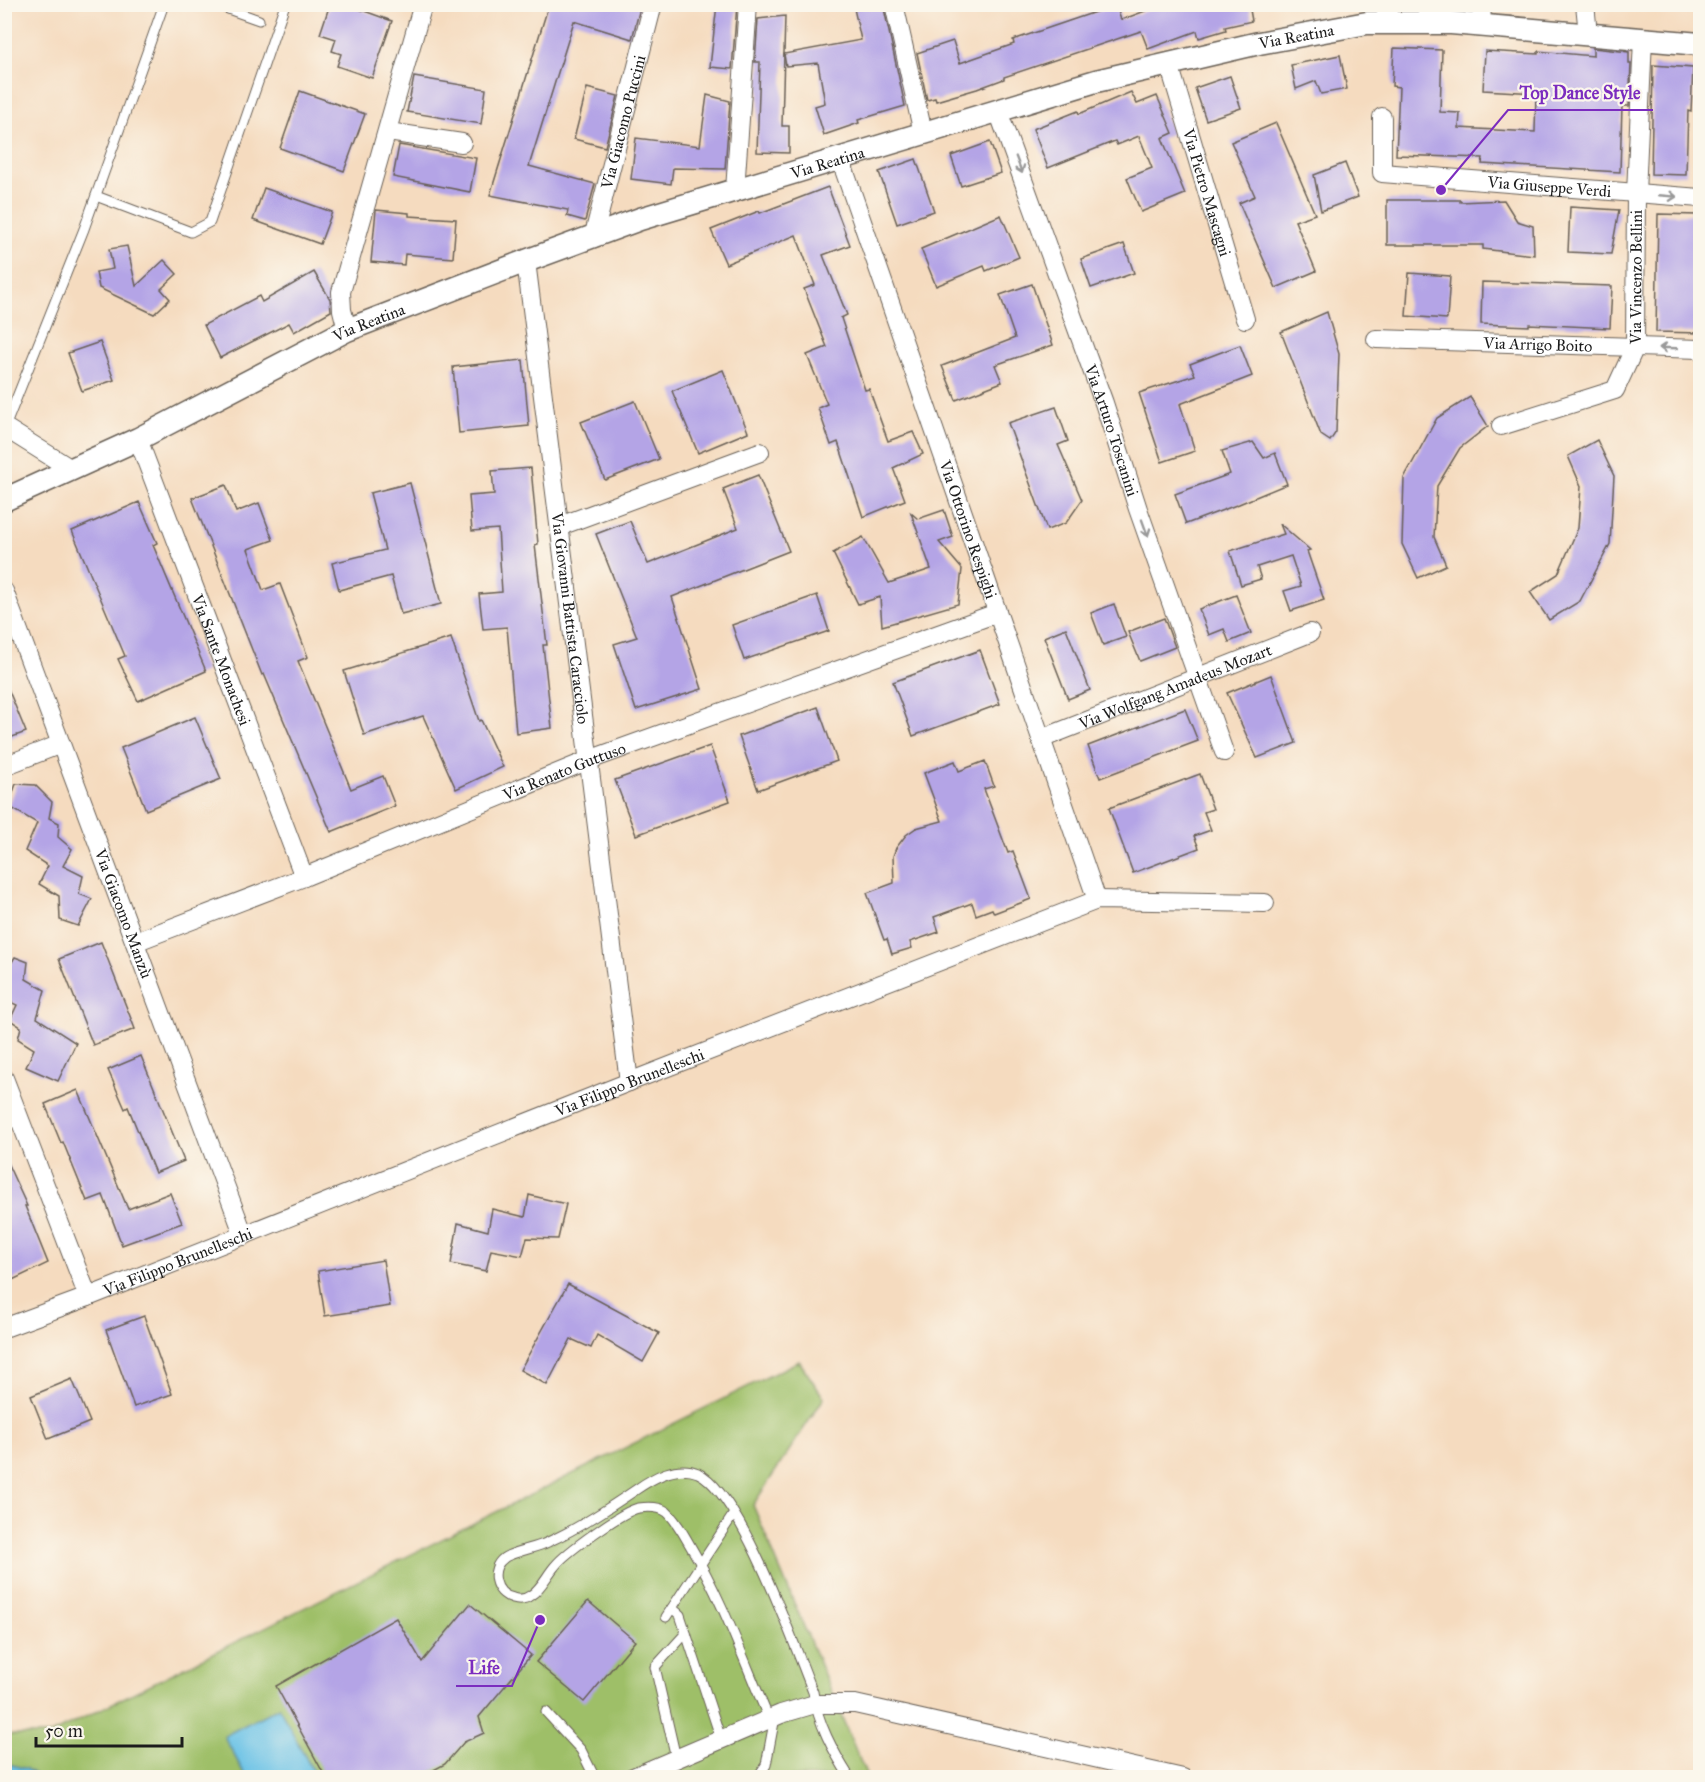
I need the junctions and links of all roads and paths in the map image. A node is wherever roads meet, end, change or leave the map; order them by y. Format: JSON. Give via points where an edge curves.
{"nodes":[{"id":1,"x":164,"y":4,"type":"edge"},
{"id":2,"x":214,"y":4,"type":"edge"},
{"id":3,"x":285,"y":4,"type":"edge"},
{"id":4,"x":423,"y":4,"type":"edge"},
{"id":5,"x":652,"y":4,"type":"edge"},
{"id":6,"x":748,"y":4,"type":"edge"},
{"id":7,"x":894,"y":4,"type":"edge"},
{"id":8,"x":1585,"y":4,"type":"edge"},
{"id":9,"x":1389,"y":13,"type":"edge"},
{"id":10,"x":1481,"y":15,"type":"edge"},
{"id":11,"x":259,"y":20,"type":"dead end"},
{"id":12,"x":1588,"y":34,"type":"junction"},
{"id":13,"x":1643,"y":39,"type":"junction"},
{"id":14,"x":1701,"y":44,"type":"edge"},
{"id":15,"x":1169,"y":64,"type":"junction"},
{"id":16,"x":998,"y":111,"type":"junction"},
{"id":17,"x":1382,"y":117,"type":"dead end"},
{"id":18,"x":388,"y":132,"type":"junction"},
{"id":19,"x":923,"y":133,"type":"junction"},
{"id":20,"x":462,"y":142,"type":"dead end"},
{"id":21,"x":840,"y":158,"type":"junction"},
{"id":22,"x":735,"y":190,"type":"junction"},
{"id":23,"x":1636,"y":193,"type":"junction"},
{"id":24,"x":96,"y":196,"type":"junction"},
{"id":25,"x":1701,"y":198,"type":"edge"},
{"id":26,"x":593,"y":238,"type":"junction"},
{"id":27,"x":526,"y":261,"type":"junction"},
{"id":28,"x":1245,"y":319,"type":"dead end"},
{"id":29,"x":347,"y":330,"type":"junction"},
{"id":30,"x":1376,"y":339,"type":"dead end"},
{"id":31,"x":1635,"y":347,"type":"junction"},
{"id":32,"x":1701,"y":349,"type":"edge"},
{"id":33,"x":1501,"y":426,"type":"dead end"},
{"id":34,"x":5,"y":427,"type":"edge"},
{"id":35,"x":138,"y":440,"type":"junction"},
{"id":36,"x":760,"y":452,"type":"dead end"},
{"id":37,"x":71,"y":470,"type":"junction"},
{"id":38,"x":4,"y":500,"type":"edge"},
{"id":39,"x":560,"y":526,"type":"junction"},
{"id":40,"x":4,"y":591,"type":"edge"},
{"id":41,"x":997,"y":613,"type":"junction"},
{"id":42,"x":1310,"y":633,"type":"dead end"},
{"id":43,"x":1197,"y":677,"type":"junction"},
{"id":44,"x":1041,"y":739,"type":"junction"},
{"id":45,"x":61,"y":744,"type":"junction"},
{"id":46,"x":1224,"y":752,"type":"dead end"},
{"id":47,"x":589,"y":760,"type":"junction"},
{"id":48,"x":4,"y":766,"type":"edge"},
{"id":49,"x":304,"y":878,"type":"junction"},
{"id":50,"x":1096,"y":900,"type":"junction"},
{"id":51,"x":1265,"y":903,"type":"dead end"},
{"id":52,"x":135,"y":942,"type":"junction"},
{"id":53,"x":4,"y":1078,"type":"edge"},
{"id":54,"x":629,"y":1082,"type":"junction"},
{"id":55,"x":244,"y":1236,"type":"junction"},
{"id":56,"x":88,"y":1297,"type":"junction"},
{"id":57,"x":4,"y":1328,"type":"edge"},
{"id":58,"x":733,"y":1515,"type":"junction"},
{"id":59,"x":701,"y":1564,"type":"junction"},
{"id":60,"x":672,"y":1608,"type":"junction"},
{"id":61,"x":666,"y":1617,"type":"dead end"},
{"id":62,"x":686,"y":1633,"type":"junction"},
{"id":63,"x":815,"y":1704,"type":"junction"},
{"id":64,"x":546,"y":1712,"type":"dead end"},
{"id":65,"x":772,"y":1718,"type":"junction"},
{"id":66,"x":721,"y":1739,"type":"junction"},
{"id":67,"x":676,"y":1758,"type":"junction"},
{"id":68,"x":595,"y":1778,"type":"edge"},
{"id":69,"x":631,"y":1778,"type":"edge"},
{"id":70,"x":757,"y":1778,"type":"edge"},
{"id":71,"x":850,"y":1778,"type":"edge"},
{"id":72,"x":1183,"y":1778,"type":"edge"}],
"edges":[{"from":1,"to":24,"type":"lane"},
{"from":2,"to":11,"type":"lane"},
{"from":3,"to":24,"type":"lane","via":[[210,222],[191,232]]},
{"from":4,"to":18,"type":"street"},
{"from":5,"to":26,"type":"street","name":"Via Giacomo Puccini"},
{"from":6,"to":22,"type":"street"},
{"from":7,"to":19,"type":"street"},
{"from":8,"to":12,"type":"street"},
{"from":9,"to":10,"type":"street","name":"Via Reatina","via":[[1427,22]]},
{"from":9,"to":15,"type":"street","name":"Via Reatina"},
{"from":10,"to":12,"type":"street","name":"Via Reatina"},
{"from":12,"to":13,"type":"street","name":"Via Reatina"},
{"from":13,"to":14,"type":"street","name":"Via Reatina"},
{"from":13,"to":23,"type":"street","name":"Via Vincenzo Bellini"},
{"from":15,"to":16,"type":"street","name":"Via Reatina"},
{"from":15,"to":28,"type":"street","name":"Via Pietro Mascagni"},
{"from":16,"to":19,"type":"street","name":"Via Reatina"},
{"from":16,"to":43,"type":"street","name":"Via Arturo Toscanini","one_way":true,"via":[[1104,403]]},
{"from":17,"to":23,"type":"street","name":"Via Giuseppe Verdi","via":[[1382,173]]},
{"from":18,"to":20,"type":"street"},
{"from":18,"to":29,"type":"street","via":[[341,292]]},
{"from":19,"to":21,"type":"street","name":"Via Reatina"},
{"from":21,"to":22,"type":"street","name":"Via Reatina"},
{"from":21,"to":41,"type":"street","name":"Via Ottorino Respighi"},
{"from":22,"to":26,"type":"street","name":"Via Reatina"},
{"from":23,"to":25,"type":"street","name":"Via Giuseppe Verdi","one_way":true},
{"from":23,"to":31,"type":"street","name":"Via Vincenzo Bellini"},
{"from":24,"to":34,"type":"lane"},
{"from":26,"to":27,"type":"street","name":"Via Reatina"},
{"from":27,"to":29,"type":"street","name":"Via Reatina"},
{"from":27,"to":39,"type":"street","name":"Via Giovanni Battista Caracciolo"},
{"from":29,"to":35,"type":"street","name":"Via Reatina"},
{"from":30,"to":31,"type":"street","name":"Via Arrigo Boito"},
{"from":32,"to":31,"type":"street","name":"Via Arrigo Boito","one_way":true},
{"from":31,"to":33,"type":"street","name":"Via Vincenzo Bellini","via":[[1615,390]]},
{"from":34,"to":37,"type":"street"},
{"from":35,"to":37,"type":"street","name":"Via Reatina"},
{"from":35,"to":49,"type":"street","name":"Via Sante Monachesi"},
{"from":36,"to":39,"type":"street"},
{"from":37,"to":38,"type":"street","name":"Via Reatina"},
{"from":39,"to":47,"type":"street","name":"Via Giovanni Battista Caracciolo"},
{"from":40,"to":45,"type":"street","name":"Via Giacomo Manzù"},
{"from":41,"to":44,"type":"street","name":"Via Ottorino Respighi"},
{"from":41,"to":47,"type":"street","name":"Via Renato Guttuso"},
{"from":42,"to":43,"type":"street","name":"Via Wolfgang Amadeus Mozart"},
{"from":43,"to":44,"type":"street","name":"Via Wolfgang Amadeus Mozart"},
{"from":43,"to":46,"type":"street","name":"Via Arturo Toscanini"},
{"from":44,"to":50,"type":"street","name":"Via Ottorino Respighi"},
{"from":45,"to":48,"type":"street"},
{"from":45,"to":52,"type":"street","name":"Via Giacomo Manzù"},
{"from":47,"to":49,"type":"street","name":"Via Renato Guttuso"},
{"from":47,"to":54,"type":"street","name":"Via Giovanni Battista Caracciolo"},
{"from":49,"to":52,"type":"street","name":"Via Renato Guttuso"},
{"from":50,"to":51,"type":"street","name":"Via Filippo Brunelleschi"},
{"from":50,"to":54,"type":"street","name":"Via Filippo Brunelleschi"},
{"from":52,"to":55,"type":"street","name":"Via Giacomo Manzù"},
{"from":53,"to":56,"type":"street"},
{"from":54,"to":55,"type":"street","name":"Via Filippo Brunelleschi"},
{"from":55,"to":56,"type":"street","name":"Via Filippo Brunelleschi"},
{"from":56,"to":57,"type":"street","name":"Via Filippo Brunelleschi"},
{"from":58,"to":59,"type":"lane"},
{"from":58,"to":59,"type":"lane","via":[[720,1491],[698,1473],[678,1470],[652,1478],[564,1535],[538,1547],[508,1554],[498,1565],[495,1580],[509,1597],[532,1595],[571,1550],[637,1508],[666,1510]]},
{"from":58,"to":63,"type":"lane","via":[[750,1540]]},
{"from":59,"to":60,"type":"lane"},
{"from":59,"to":65,"type":"lane"},
{"from":60,"to":61,"type":"lane"},
{"from":60,"to":62,"type":"lane","via":[[680,1615]]},
{"from":62,"to":66,"type":"lane"},
{"from":62,"to":67,"type":"lane","via":[[655,1667]]},
{"from":63,"to":65,"type":"street"},
{"from":63,"to":71,"type":"lane","via":[[831,1749]]},
{"from":63,"to":72,"type":"street","via":[[855,1704]]},
{"from":64,"to":68,"type":"lane","via":[[581,1750]]},
{"from":65,"to":66,"type":"street"},
{"from":65,"to":70,"type":"lane","via":[[766,1765]]},
{"from":66,"to":67,"type":"street"},
{"from":67,"to":69,"type":"street"}]}
